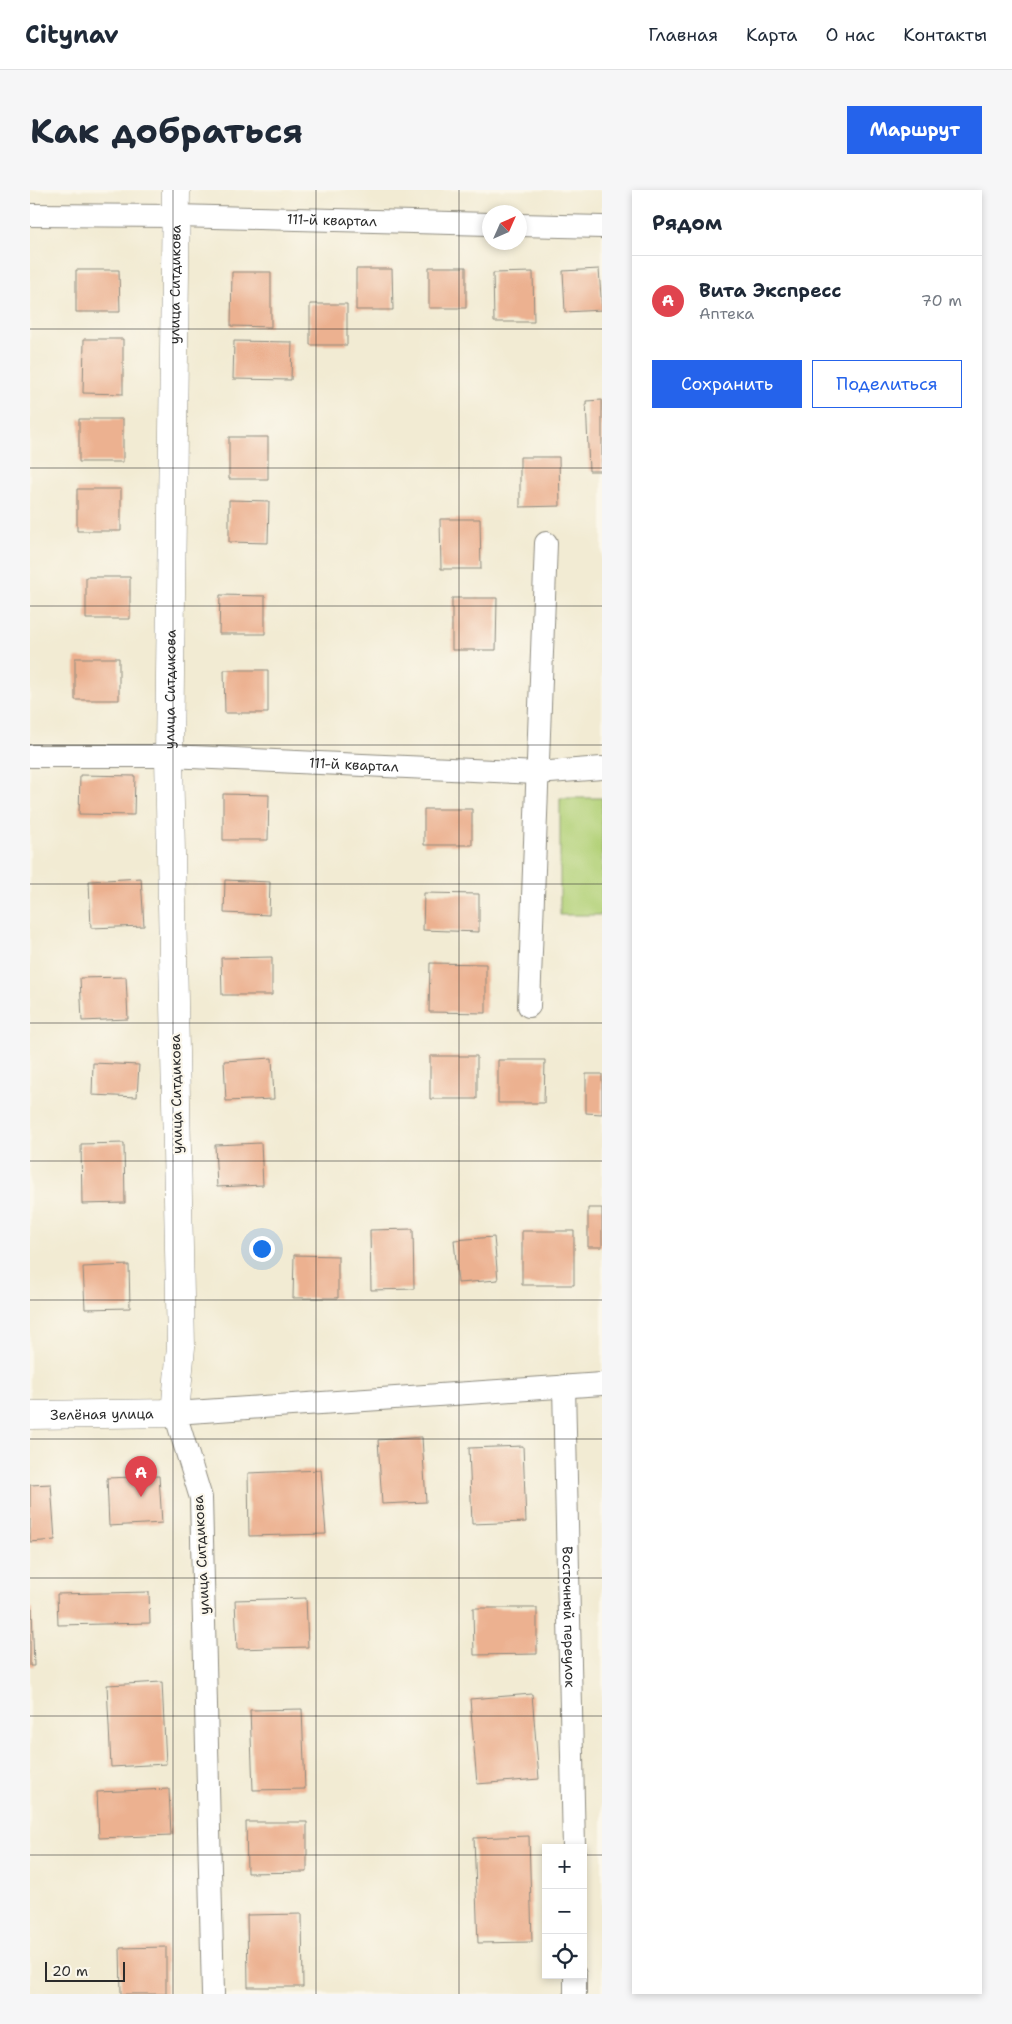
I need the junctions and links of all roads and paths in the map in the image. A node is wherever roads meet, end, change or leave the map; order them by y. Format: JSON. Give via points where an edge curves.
{"nodes":[{"id":1,"x":176,"y":203,"type":"edge"},
{"id":2,"x":30,"y":215,"type":"edge"},
{"id":3,"x":482,"y":223,"type":"edge"},
{"id":4,"x":527,"y":225,"type":"edge"},
{"id":5,"x":602,"y":227,"type":"edge"},
{"id":6,"x":546,"y":543,"type":"dead end"},
{"id":7,"x":30,"y":756,"type":"edge"},
{"id":8,"x":169,"y":756,"type":"junction"},
{"id":9,"x":602,"y":768,"type":"edge"},
{"id":10,"x":537,"y":773,"type":"junction"},
{"id":11,"x":529,"y":1006,"type":"dead end"},
{"id":12,"x":602,"y":1384,"type":"edge"},
{"id":13,"x":564,"y":1386,"type":"junction"},
{"id":14,"x":175,"y":1413,"type":"junction"},
{"id":15,"x":30,"y":1415,"type":"edge"},
{"id":16,"x":574,"y":1844,"type":"edge"},
{"id":17,"x":575,"y":1979,"type":"edge"},
{"id":18,"x":213,"y":1994,"type":"edge"},
{"id":19,"x":575,"y":1994,"type":"edge"}],
"edges":[{"from":1,"to":2,"type":"street","name":"111-й квартал"},
{"from":1,"to":3,"type":"street","name":"111-й квартал"},
{"from":1,"to":8,"type":"street","name":"улица Ситдикова"},
{"from":4,"to":5,"type":"street"},
{"from":6,"to":10,"type":"street"},
{"from":7,"to":8,"type":"street","name":"111-й квартал"},
{"from":8,"to":10,"type":"street","name":"111-й квартал"},
{"from":8,"to":14,"type":"street","name":"улица Ситдикова","via":[[180,1347]]},
{"from":9,"to":10,"type":"street","name":"111-й квартал"},
{"from":10,"to":11,"type":"street"},
{"from":12,"to":13,"type":"street"},
{"from":13,"to":14,"type":"street"},
{"from":13,"to":16,"type":"street","name":"Восточный переулок"},
{"from":14,"to":15,"type":"street","name":"Зелёная улица"},
{"from":14,"to":18,"type":"street","name":"улица Ситдикова","via":[[201,1498]]},
{"from":17,"to":19,"type":"street"}]}
